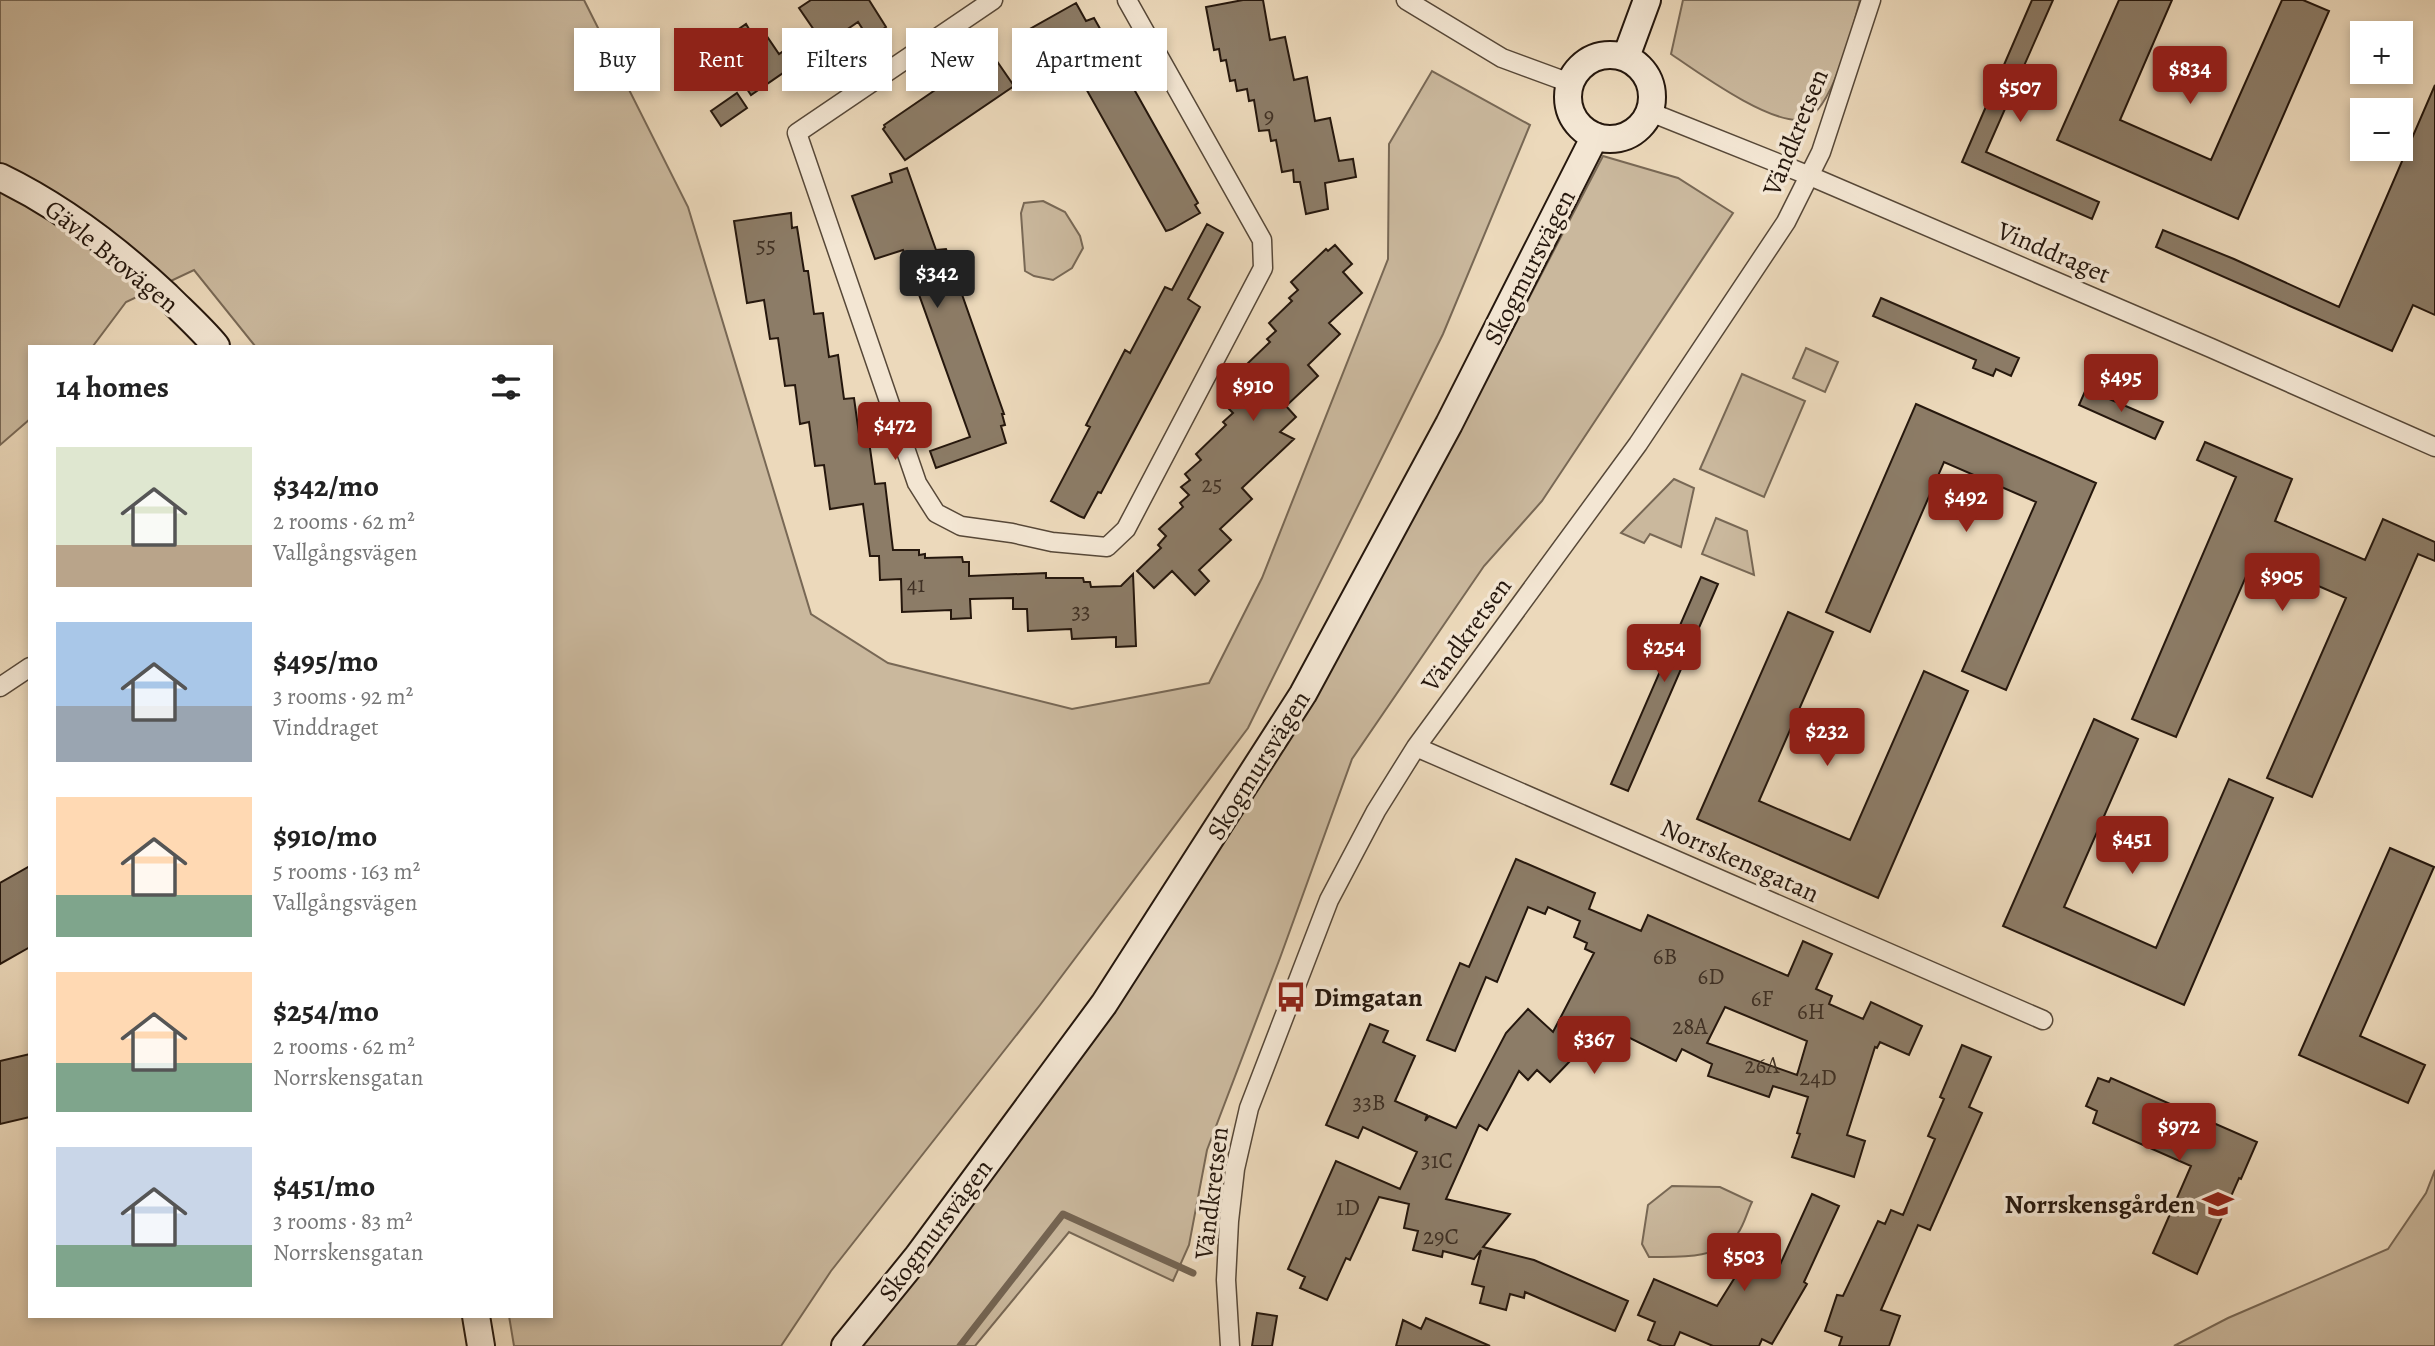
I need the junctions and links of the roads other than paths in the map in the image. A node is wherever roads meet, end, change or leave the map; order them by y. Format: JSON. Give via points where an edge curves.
{"nodes":[{"id":1,"x":993,"y":0,"type":"edge"},
{"id":2,"x":1127,"y":0,"type":"edge"},
{"id":3,"x":1406,"y":0,"type":"edge"},
{"id":4,"x":1647,"y":0,"type":"edge"},
{"id":5,"x":1871,"y":0,"type":"edge"},
{"id":6,"x":1626,"y":57,"type":"junction"},
{"id":7,"x":1570,"y":83,"type":"junction"},
{"id":8,"x":1650,"y":112,"type":"junction"},
{"id":9,"x":1595,"y":136,"type":"junction"},
{"id":10,"x":1810,"y":176,"type":"junction"},
{"id":11,"x":0,"y":177,"type":"edge"},
{"id":12,"x":215,"y":345,"type":"edge"},
{"id":13,"x":2435,"y":447,"type":"edge"},
{"id":14,"x":28,"y":668,"type":"edge"},
{"id":15,"x":0,"y":687,"type":"edge"},
{"id":16,"x":1416,"y":747,"type":"junction"},
{"id":17,"x":2043,"y":1020,"type":"dead end"},
{"id":18,"x":476,"y":1318,"type":"edge"},
{"id":19,"x":481,"y":1346,"type":"edge"},
{"id":20,"x":845,"y":1346,"type":"edge"},
{"id":21,"x":1230,"y":1346,"type":"edge"}],
"edges":[{"from":1,"to":2,"type":"street","via":[[797,133],[918,483],[936,513],[961,526],[1107,547],[1126,528],[1263,268],[1262,240]]},
{"from":3,"to":7,"type":"street","via":[[1502,58]]},
{"from":4,"to":6,"type":"street"},
{"from":5,"to":10,"type":"street","name":"Vändkretsen"},
{"from":6,"to":7,"type":"street","via":[[1600,55],[1587,61]]},
{"from":6,"to":8,"type":"street","via":[[1646,74],[1652,86]]},
{"from":7,"to":9,"type":"street","via":[[1569,108],[1574,120]]},
{"from":8,"to":9,"type":"street","via":[[1634,132],[1621,138]]},
{"from":8,"to":10,"type":"street","name":"Vinddraget"},
{"from":9,"to":20,"type":"street","name":"Skogmursvägen","via":[[1450,424],[1303,694],[1104,1004],[918,1256]]},
{"from":10,"to":13,"type":"street","name":"Vinddraget"},
{"from":10,"to":16,"type":"street","name":"Vändkretsen","via":[[1786,222],[1638,444]]},
{"from":11,"to":12,"type":"street","name":"Gävle Brovägen","via":[[35,194],[91,232],[141,272]]},
{"from":14,"to":15,"type":"street"},
{"from":16,"to":17,"type":"street","name":"Norrskensgatan"},
{"from":16,"to":21,"type":"street","name":"Vändkretsen","via":[[1329,900],[1249,1108],[1229,1221]]},
{"from":18,"to":19,"type":"street"}]}
